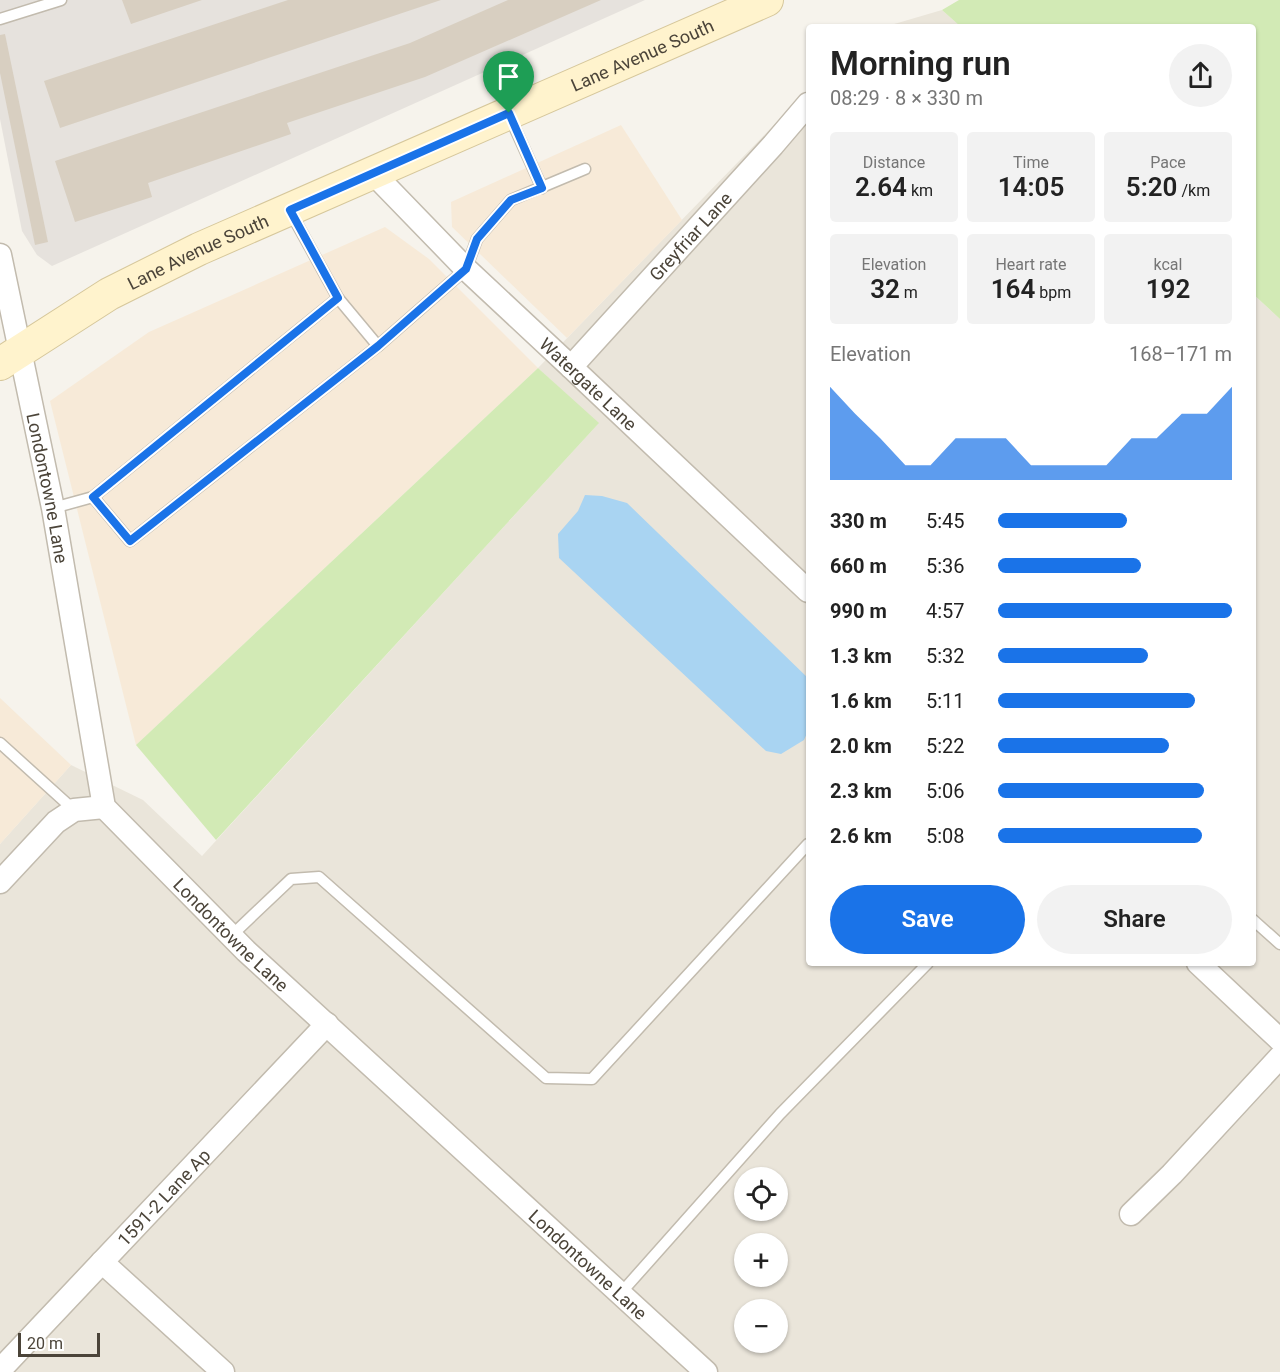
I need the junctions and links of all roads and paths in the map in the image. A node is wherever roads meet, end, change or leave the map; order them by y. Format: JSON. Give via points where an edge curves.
{"nodes":[{"id":1,"x":61,"y":0,"type":"edge"},
{"id":2,"x":767,"y":0,"type":"edge"},
{"id":3,"x":0,"y":19,"type":"edge"},
{"id":4,"x":806,"y":106,"type":"edge"},
{"id":5,"x":509,"y":113,"type":"junction"},
{"id":6,"x":585,"y":170,"type":"dead end"},
{"id":7,"x":372,"y":172,"type":"junction"},
{"id":8,"x":542,"y":188,"type":"junction"},
{"id":9,"x":290,"y":210,"type":"junction"},
{"id":10,"x":0,"y":255,"type":"edge"},
{"id":11,"x":466,"y":269,"type":"junction"},
{"id":12,"x":338,"y":298,"type":"junction"},
{"id":13,"x":378,"y":346,"type":"junction"},
{"id":14,"x":10,"y":357,"type":"edge"},
{"id":15,"x":571,"y":367,"type":"junction"},
{"id":16,"x":93,"y":497,"type":"junction"},
{"id":17,"x":53,"y":508,"type":"junction"},
{"id":18,"x":806,"y":589,"type":"edge"},
{"id":19,"x":0,"y":743,"type":"edge"},
{"id":20,"x":104,"y":807,"type":"junction"},
{"id":21,"x":74,"y":810,"type":"junction"},
{"id":22,"x":806,"y":846,"type":"edge"},
{"id":23,"x":0,"y":882,"type":"edge"},
{"id":24,"x":1256,"y":923,"type":"edge"},
{"id":25,"x":231,"y":936,"type":"junction"},
{"id":26,"x":1280,"y":944,"type":"edge"},
{"id":27,"x":925,"y":966,"type":"edge"},
{"id":28,"x":1201,"y":966,"type":"edge"},
{"id":29,"x":327,"y":1023,"type":"junction"},
{"id":30,"x":1280,"y":1040,"type":"edge"},
{"id":31,"x":1280,"y":1057,"type":"edge"},
{"id":32,"x":1131,"y":1214,"type":"dead end"},
{"id":33,"x":102,"y":1262,"type":"junction"},
{"id":34,"x":620,"y":1294,"type":"junction"},
{"id":35,"x":0,"y":1370,"type":"edge"},
{"id":36,"x":223,"y":1372,"type":"edge"},
{"id":37,"x":706,"y":1372,"type":"edge"}],
"edges":[{"from":1,"to":3,"type":"lane"},
{"from":2,"to":5,"type":"main road","name":"Lane Avenue South"},
{"from":4,"to":15,"type":"street","name":"Greyfriar Lane"},
{"from":5,"to":7,"type":"main road","name":"Lane Avenue South"},
{"from":5,"to":8,"type":"lane"},
{"from":6,"to":8,"type":"lane"},
{"from":7,"to":9,"type":"main road","name":"Lane Avenue South"},
{"from":7,"to":11,"type":"street","name":"Watergate Lane"},
{"from":8,"to":11,"type":"lane","via":[[511,200],[477,239]]},
{"from":9,"to":12,"type":"lane"},
{"from":9,"to":14,"type":"main road","name":"Lane Avenue South","via":[[109,294]]},
{"from":10,"to":14,"type":"street","name":"Londontowne Lane"},
{"from":11,"to":13,"type":"lane"},
{"from":11,"to":15,"type":"street","name":"Watergate Lane"},
{"from":12,"to":13,"type":"lane"},
{"from":12,"to":16,"type":"lane"},
{"from":13,"to":16,"type":"lane","via":[[130,541]]},
{"from":14,"to":17,"type":"street","name":"Londontowne Lane"},
{"from":15,"to":18,"type":"street","name":"Watergate Lane"},
{"from":16,"to":17,"type":"lane"},
{"from":17,"to":20,"type":"street","name":"Londontowne Lane"},
{"from":19,"to":21,"type":"lane"},
{"from":20,"to":21,"type":"street"},
{"from":20,"to":25,"type":"street","name":"Londontowne Lane"},
{"from":21,"to":23,"type":"street","via":[[56,822]]},
{"from":22,"to":25,"type":"lane","via":[[592,1079],[546,1078],[319,877],[291,879]]},
{"from":24,"to":26,"type":"lane"},
{"from":25,"to":29,"type":"street","name":"Londontowne Lane"},
{"from":27,"to":34,"type":"lane","via":[[780,1114]]},
{"from":28,"to":30,"type":"street"},
{"from":29,"to":33,"type":"street","name":"1591-2 Lane Ap"},
{"from":29,"to":34,"type":"street","name":"Londontowne Lane"},
{"from":31,"to":32,"type":"street"},
{"from":33,"to":35,"type":"street","name":"1591-2 Lane Ap"},
{"from":33,"to":36,"type":"street"},
{"from":34,"to":37,"type":"street","name":"Londontowne Lane"}]}
